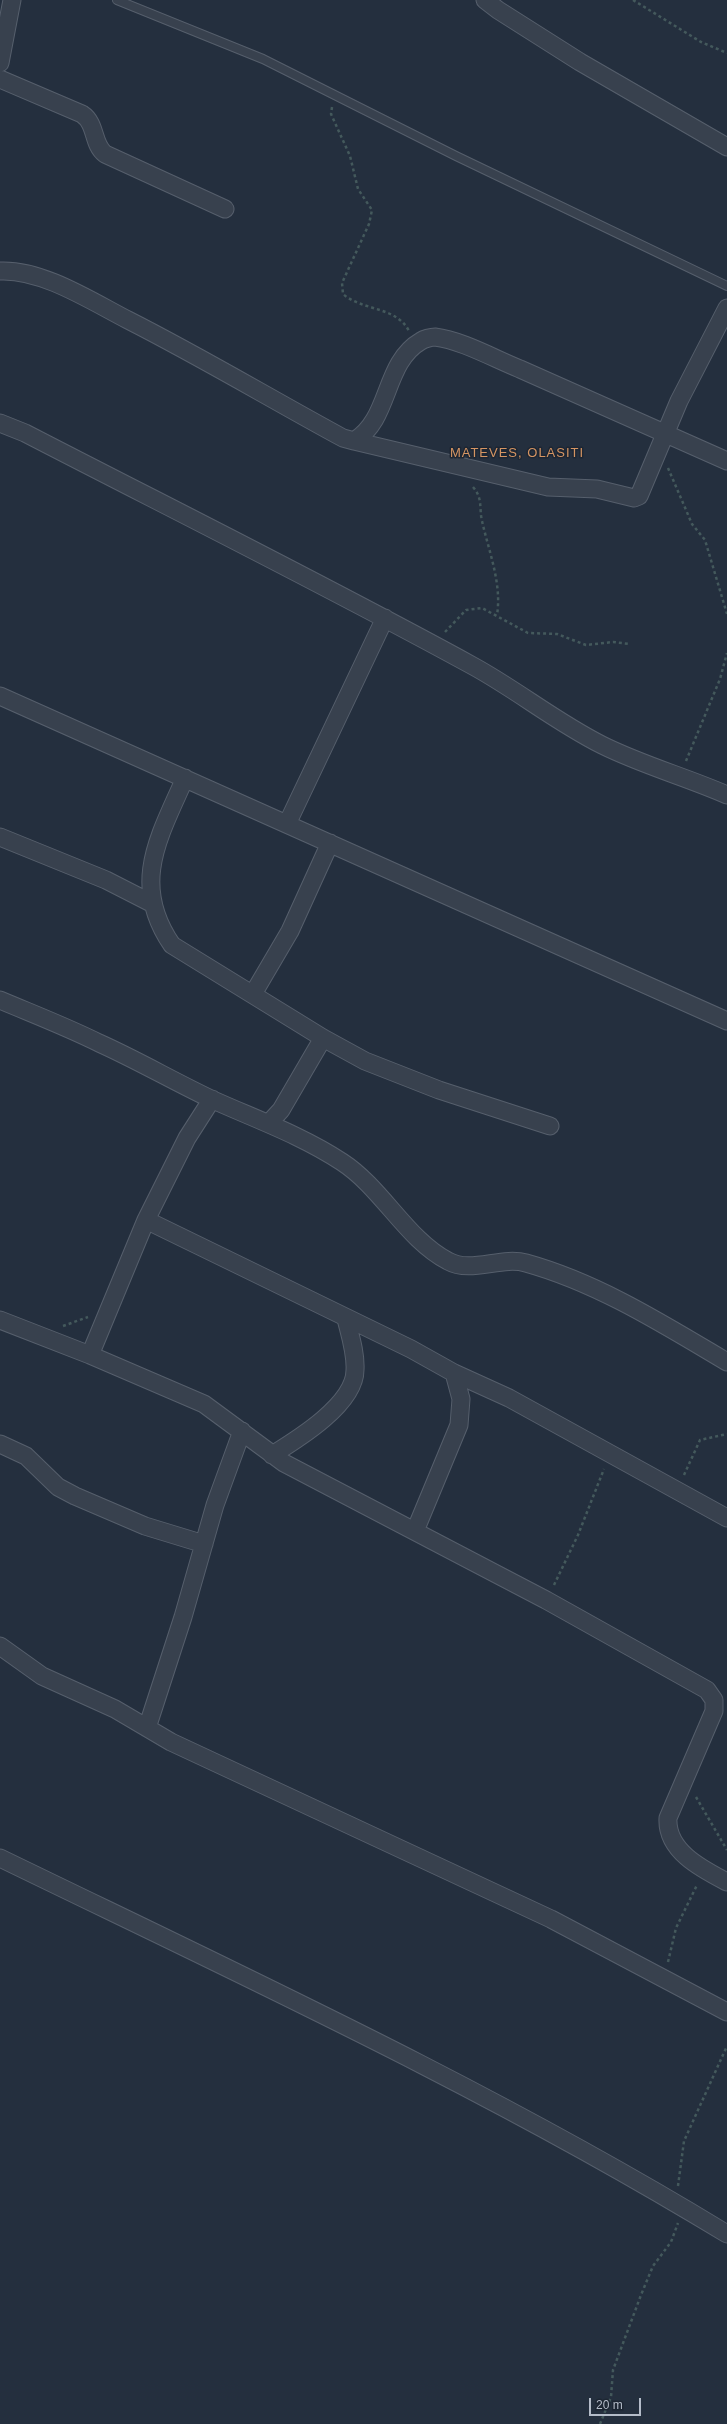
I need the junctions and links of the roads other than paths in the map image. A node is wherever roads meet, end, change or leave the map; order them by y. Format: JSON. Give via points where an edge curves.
{"nodes":[{"id":1,"x":12,"y":0,"type":"edge"},
{"id":2,"x":117,"y":0,"type":"edge"},
{"id":3,"x":486,"y":0,"type":"edge"},
{"id":4,"x":0,"y":62,"type":"edge"},
{"id":5,"x":0,"y":79,"type":"edge"},
{"id":6,"x":727,"y":147,"type":"edge"},
{"id":7,"x":225,"y":209,"type":"dead end"},
{"id":8,"x":0,"y":271,"type":"edge"},
{"id":9,"x":727,"y":286,"type":"edge"},
{"id":10,"x":727,"y":308,"type":"edge"},
{"id":11,"x":0,"y":423,"type":"edge"},
{"id":12,"x":666,"y":433,"type":"junction"},
{"id":13,"x":354,"y":441,"type":"junction"},
{"id":14,"x":727,"y":460,"type":"edge"},
{"id":15,"x":385,"y":618,"type":"junction"},
{"id":16,"x":0,"y":696,"type":"edge"},
{"id":17,"x":185,"y":778,"type":"junction"},
{"id":18,"x":727,"y":795,"type":"edge"},
{"id":19,"x":287,"y":824,"type":"junction"},
{"id":20,"x":0,"y":837,"type":"edge"},
{"id":21,"x":330,"y":843,"type":"junction"},
{"id":22,"x":153,"y":904,"type":"junction"},
{"id":23,"x":253,"y":994,"type":"junction"},
{"id":24,"x":0,"y":1000,"type":"edge"},
{"id":25,"x":727,"y":1021,"type":"edge"},
{"id":26,"x":323,"y":1038,"type":"junction"},
{"id":27,"x":212,"y":1099,"type":"junction"},
{"id":28,"x":269,"y":1123,"type":"junction"},
{"id":29,"x":550,"y":1126,"type":"dead end"},
{"id":30,"x":146,"y":1220,"type":"junction"},
{"id":31,"x":346,"y":1319,"type":"junction"},
{"id":32,"x":0,"y":1320,"type":"edge"},
{"id":33,"x":90,"y":1355,"type":"junction"},
{"id":34,"x":727,"y":1362,"type":"edge"},
{"id":35,"x":454,"y":1373,"type":"junction"},
{"id":36,"x":242,"y":1431,"type":"junction"},
{"id":37,"x":0,"y":1444,"type":"edge"},
{"id":38,"x":272,"y":1455,"type":"junction"},
{"id":39,"x":727,"y":1518,"type":"edge"},
{"id":40,"x":415,"y":1531,"type":"junction"},
{"id":41,"x":204,"y":1544,"type":"junction"},
{"id":42,"x":0,"y":1646,"type":"edge"},
{"id":43,"x":147,"y":1728,"type":"junction"},
{"id":44,"x":0,"y":1858,"type":"edge"},
{"id":45,"x":727,"y":1882,"type":"edge"},
{"id":46,"x":727,"y":2012,"type":"edge"},
{"id":47,"x":727,"y":2234,"type":"edge"}],
"edges":[{"from":1,"to":4,"type":"street"},
{"from":2,"to":9,"type":"lane","via":[[263,59],[456,156]]},
{"from":3,"to":6,"type":"street","via":[[580,62]]},
{"from":5,"to":7,"type":"street","via":[[86,117],[92,125],[99,150],[105,154]]},
{"from":8,"to":13,"type":"street","via":[[18,271],[32,275],[87,298],[179,345],[343,438]]},
{"from":10,"to":12,"type":"street","via":[[679,401]]},
{"from":11,"to":15,"type":"street","via":[[25,433]]},
{"from":12,"to":13,"type":"street","via":[[643,489],[639,496],[634,498],[598,489],[548,487]]},
{"from":12,"to":13,"type":"street","via":[[452,341],[434,337],[422,340],[407,351],[397,366],[373,425]]},
{"from":12,"to":14,"type":"street"},
{"from":15,"to":18,"type":"street","via":[[519,693],[572,729],[645,765]]},
{"from":15,"to":19,"type":"street"},
{"from":16,"to":17,"type":"street"},
{"from":17,"to":19,"type":"street"},
{"from":17,"to":22,"type":"street","via":[[156,847],[150,874]]},
{"from":19,"to":21,"type":"street"},
{"from":20,"to":22,"type":"street","via":[[106,880]]},
{"from":21,"to":23,"type":"street","via":[[290,931]]},
{"from":21,"to":25,"type":"street"},
{"from":22,"to":23,"type":"street","via":[[160,928],[172,944]]},
{"from":23,"to":26,"type":"street"},
{"from":24,"to":27,"type":"street","via":[[99,1042]]},
{"from":26,"to":28,"type":"street","via":[[281,1110]]},
{"from":26,"to":29,"type":"street","via":[[365,1061],[409,1079]]},
{"from":27,"to":28,"type":"street"},
{"from":27,"to":30,"type":"street","via":[[187,1138]]},
{"from":28,"to":34,"type":"street","via":[[343,1162],[372,1186],[431,1251],[450,1263],[464,1265],[518,1261],[541,1268],[648,1316]]},
{"from":30,"to":31,"type":"street"},
{"from":30,"to":33,"type":"street"},
{"from":31,"to":35,"type":"street","via":[[411,1349]]},
{"from":31,"to":38,"type":"street","via":[[355,1370],[350,1387],[335,1407],[309,1430]]},
{"from":32,"to":33,"type":"street"},
{"from":33,"to":36,"type":"street","via":[[192,1398]]},
{"from":35,"to":39,"type":"street","via":[[541,1414]]},
{"from":35,"to":40,"type":"street","via":[[461,1399],[459,1424],[440,1476]]},
{"from":36,"to":38,"type":"street"},
{"from":36,"to":41,"type":"street","via":[[224,1478]]},
{"from":37,"to":41,"type":"street","via":[[26,1456],[58,1487],[75,1496],[145,1526]]},
{"from":38,"to":40,"type":"street","via":[[314,1480]]},
{"from":40,"to":45,"type":"street","via":[[546,1600],[711,1694],[714,1711],[668,1818],[668,1829],[682,1852],[704,1870]]},
{"from":41,"to":43,"type":"street"},
{"from":42,"to":43,"type":"street","via":[[42,1676],[104,1704]]},
{"from":43,"to":46,"type":"street","via":[[190,1752],[551,1919]]},
{"from":44,"to":47,"type":"street","via":[[410,2057],[677,2203]]}]}
